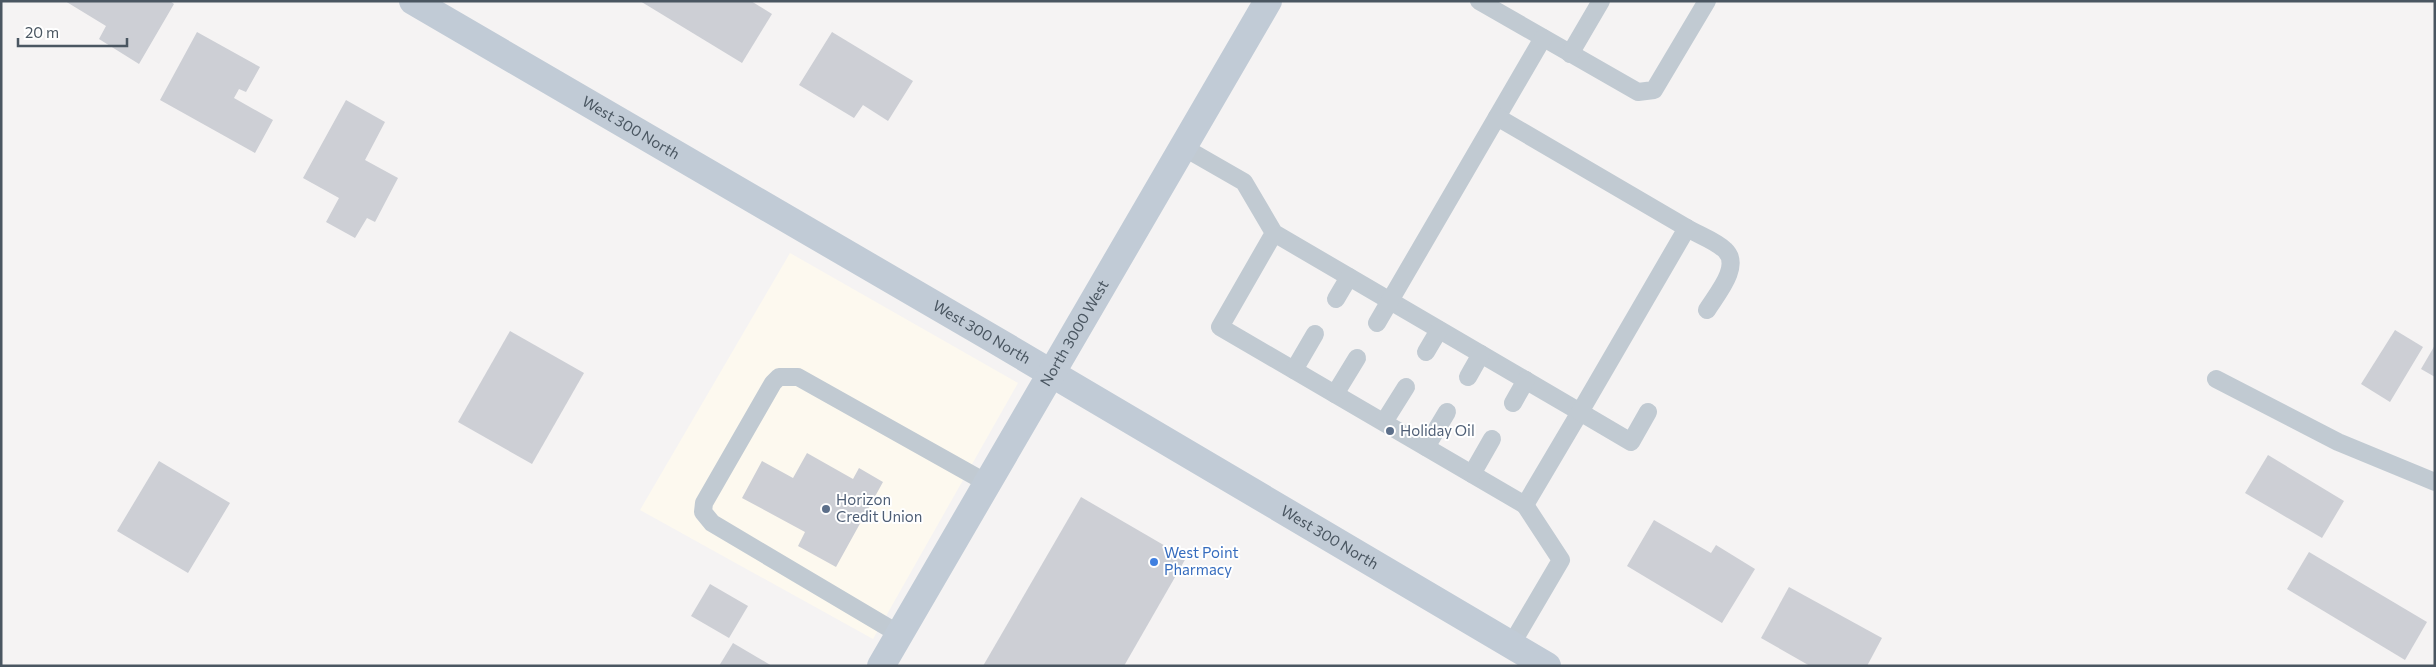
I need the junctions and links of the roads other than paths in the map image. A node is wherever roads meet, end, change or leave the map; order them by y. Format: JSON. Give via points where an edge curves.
{"nodes":[{"id":1,"x":413,"y":1,"type":"edge"},
{"id":2,"x":1268,"y":1,"type":"edge"},
{"id":3,"x":1479,"y":1,"type":"edge"},
{"id":4,"x":1601,"y":1,"type":"edge"},
{"id":5,"x":1707,"y":1,"type":"edge"},
{"id":6,"x":1542,"y":38,"type":"junction"},
{"id":7,"x":1570,"y":54,"type":"junction"},
{"id":8,"x":1497,"y":117,"type":"junction"},
{"id":9,"x":1183,"y":147,"type":"junction"},
{"id":10,"x":1687,"y":228,"type":"junction"},
{"id":11,"x":1274,"y":233,"type":"junction"},
{"id":12,"x":1349,"y":277,"type":"junction"},
{"id":13,"x":1336,"y":299,"type":"dead end"},
{"id":14,"x":1390,"y":300,"type":"junction"},
{"id":15,"x":1707,"y":310,"type":"dead end"},
{"id":16,"x":1377,"y":323,"type":"dead end"},
{"id":17,"x":1439,"y":330,"type":"junction"},
{"id":18,"x":1315,"y":334,"type":"dead end"},
{"id":19,"x":1426,"y":352,"type":"dead end"},
{"id":20,"x":1481,"y":354,"type":"junction"},
{"id":21,"x":1356,"y":358,"type":"dead end"},
{"id":22,"x":1294,"y":370,"type":"junction"},
{"id":23,"x":1052,"y":374,"type":"junction"},
{"id":24,"x":1468,"y":377,"type":"dead end"},
{"id":25,"x":2216,"y":379,"type":"dead end"},
{"id":26,"x":1526,"y":380,"type":"junction"},
{"id":27,"x":1406,"y":387,"type":"dead end"},
{"id":28,"x":1335,"y":394,"type":"junction"},
{"id":29,"x":1513,"y":403,"type":"dead end"},
{"id":30,"x":1448,"y":412,"type":"dead end"},
{"id":31,"x":1580,"y":412,"type":"junction"},
{"id":32,"x":1648,"y":412,"type":"dead end"},
{"id":33,"x":1384,"y":422,"type":"junction"},
{"id":34,"x":1492,"y":439,"type":"dead end"},
{"id":35,"x":1426,"y":447,"type":"junction"},
{"id":36,"x":1472,"y":474,"type":"junction"},
{"id":37,"x":2435,"y":482,"type":"edge"},
{"id":38,"x":987,"y":483,"type":"junction"},
{"id":39,"x":1525,"y":505,"type":"junction"},
{"id":40,"x":899,"y":634,"type":"junction"},
{"id":41,"x":1511,"y":645,"type":"junction"},
{"id":42,"x":881,"y":666,"type":"edge"},
{"id":43,"x":1547,"y":666,"type":"edge"}],
"edges":[{"from":1,"to":23,"type":"main road","name":"West 300 North"},
{"from":2,"to":9,"type":"main road","name":"North 3000 West"},
{"from":3,"to":6,"type":"lane"},
{"from":4,"to":7,"type":"lane"},
{"from":5,"to":7,"type":"lane","via":[[1654,90],[1638,92]]},
{"from":6,"to":7,"type":"lane"},
{"from":6,"to":8,"type":"lane"},
{"from":8,"to":10,"type":"lane"},
{"from":8,"to":14,"type":"lane"},
{"from":9,"to":11,"type":"lane","via":[[1244,182]]},
{"from":9,"to":23,"type":"main road","name":"North 3000 West"},
{"from":10,"to":15,"type":"lane","via":[[1726,250],[1732,260],[1730,272]]},
{"from":10,"to":31,"type":"lane"},
{"from":11,"to":12,"type":"lane"},
{"from":11,"to":22,"type":"lane","via":[[1220,327]]},
{"from":12,"to":13,"type":"lane"},
{"from":12,"to":14,"type":"lane"},
{"from":14,"to":16,"type":"lane"},
{"from":14,"to":17,"type":"lane"},
{"from":17,"to":19,"type":"lane"},
{"from":17,"to":20,"type":"lane"},
{"from":18,"to":22,"type":"lane"},
{"from":20,"to":24,"type":"lane"},
{"from":20,"to":26,"type":"lane"},
{"from":21,"to":28,"type":"lane"},
{"from":22,"to":28,"type":"lane"},
{"from":23,"to":38,"type":"main road","name":"North 3000 West"},
{"from":23,"to":41,"type":"main road","name":"West 300 North"},
{"from":25,"to":37,"type":"lane","via":[[2338,442]]},
{"from":26,"to":29,"type":"lane"},
{"from":26,"to":31,"type":"lane"},
{"from":27,"to":33,"type":"lane"},
{"from":28,"to":33,"type":"lane"},
{"from":30,"to":35,"type":"lane"},
{"from":31,"to":32,"type":"lane","via":[[1631,442]]},
{"from":31,"to":39,"type":"lane"},
{"from":33,"to":35,"type":"lane"},
{"from":34,"to":36,"type":"lane"},
{"from":35,"to":36,"type":"lane"},
{"from":36,"to":39,"type":"lane"},
{"from":38,"to":40,"type":"main road","name":"North 3000 West"},
{"from":38,"to":40,"type":"lane","via":[[798,377],[779,377],[772,383],[704,503],[703,512],[712,524]]},
{"from":39,"to":41,"type":"lane","via":[[1561,560]]},
{"from":40,"to":42,"type":"main road","name":"North 3000 West"},
{"from":41,"to":43,"type":"main road","name":"West 300 North"}]}
